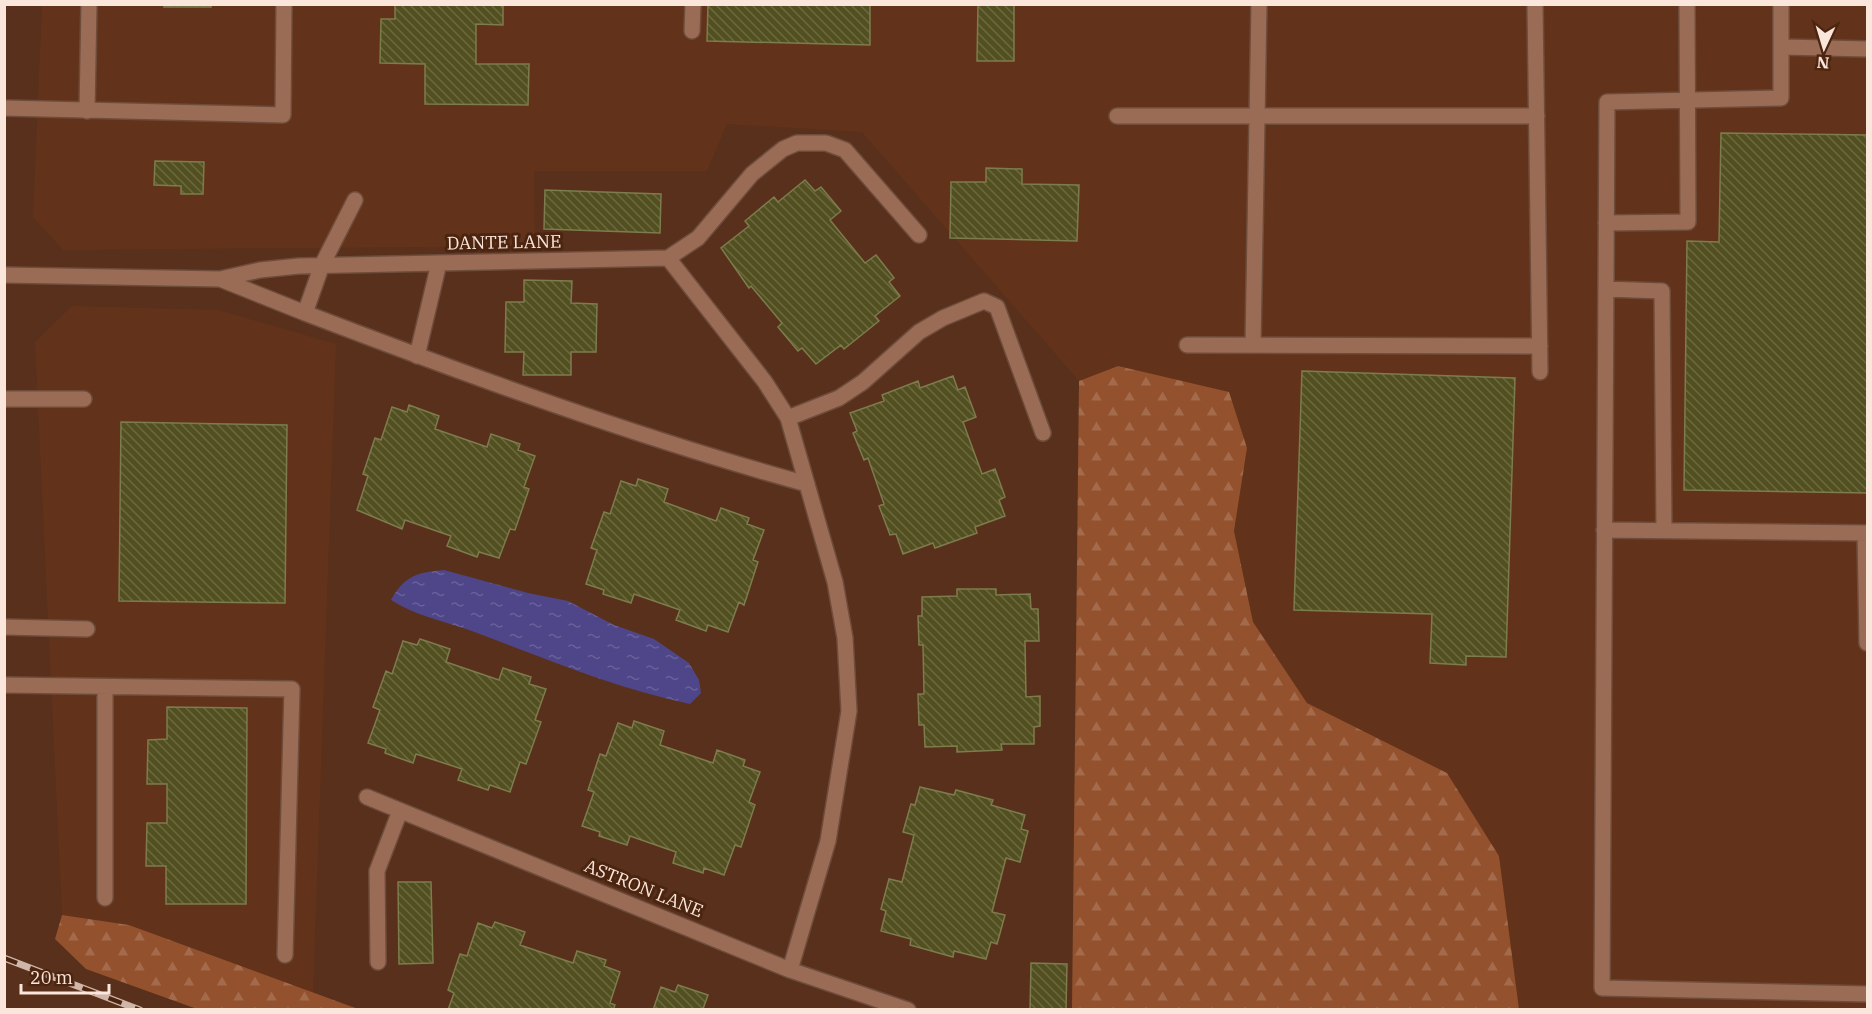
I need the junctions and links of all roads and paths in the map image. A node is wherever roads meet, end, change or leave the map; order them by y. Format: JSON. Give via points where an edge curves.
{"nodes":[{"id":1,"x":89,"y":4,"type":"edge"},
{"id":2,"x":284,"y":4,"type":"edge"},
{"id":3,"x":693,"y":4,"type":"edge"},
{"id":4,"x":1259,"y":4,"type":"edge"},
{"id":5,"x":1535,"y":4,"type":"edge"},
{"id":6,"x":1687,"y":4,"type":"edge"},
{"id":7,"x":1782,"y":4,"type":"edge"},
{"id":8,"x":692,"y":31,"type":"dead end"},
{"id":9,"x":1782,"y":47,"type":"junction"},
{"id":10,"x":1868,"y":49,"type":"edge"},
{"id":11,"x":1688,"y":100,"type":"junction"},
{"id":12,"x":4,"y":108,"type":"edge"},
{"id":13,"x":87,"y":111,"type":"junction"},
{"id":14,"x":1257,"y":115,"type":"junction"},
{"id":15,"x":1117,"y":116,"type":"dead end"},
{"id":16,"x":1537,"y":116,"type":"junction"},
{"id":17,"x":355,"y":200,"type":"dead end"},
{"id":18,"x":1606,"y":223,"type":"junction"},
{"id":19,"x":919,"y":235,"type":"dead end"},
{"id":20,"x":668,"y":258,"type":"junction"},
{"id":21,"x":439,"y":263,"type":"junction"},
{"id":22,"x":322,"y":265,"type":"junction"},
{"id":23,"x":4,"y":275,"type":"edge"},
{"id":24,"x":220,"y":279,"type":"junction"},
{"id":25,"x":1606,"y":289,"type":"junction"},
{"id":26,"x":305,"y":314,"type":"junction"},
{"id":27,"x":1187,"y":345,"type":"dead end"},
{"id":28,"x":1253,"y":345,"type":"junction"},
{"id":29,"x":1540,"y":346,"type":"junction"},
{"id":30,"x":417,"y":356,"type":"junction"},
{"id":31,"x":1540,"y":372,"type":"dead end"},
{"id":32,"x":4,"y":399,"type":"edge"},
{"id":33,"x":84,"y":399,"type":"dead end"},
{"id":34,"x":788,"y":418,"type":"junction"},
{"id":35,"x":1042,"y":433,"type":"dead end"},
{"id":36,"x":807,"y":484,"type":"junction"},
{"id":37,"x":1604,"y":530,"type":"junction"},
{"id":38,"x":1664,"y":530,"type":"junction"},
{"id":39,"x":1866,"y":533,"type":"edge"},
{"id":40,"x":4,"y":627,"type":"edge"},
{"id":41,"x":87,"y":629,"type":"dead end"},
{"id":42,"x":1867,"y":643,"type":"edge"},
{"id":43,"x":4,"y":685,"type":"edge"},
{"id":44,"x":105,"y":687,"type":"junction"},
{"id":45,"x":367,"y":797,"type":"dead end"},
{"id":46,"x":400,"y":812,"type":"junction"},
{"id":47,"x":105,"y":898,"type":"dead end"},
{"id":48,"x":285,"y":955,"type":"dead end"},
{"id":49,"x":378,"y":962,"type":"dead end"},
{"id":50,"x":790,"y":969,"type":"junction"},
{"id":51,"x":1868,"y":994,"type":"edge"},
{"id":52,"x":908,"y":1010,"type":"edge"}],
"edges":[{"from":1,"to":13,"type":"lane"},
{"from":2,"to":13,"type":"lane","via":[[283,115]]},
{"from":3,"to":8,"type":"lane"},
{"from":4,"to":14,"type":"lane"},
{"from":5,"to":16,"type":"lane"},
{"from":6,"to":11,"type":"lane"},
{"from":7,"to":9,"type":"lane"},
{"from":9,"to":10,"type":"lane"},
{"from":9,"to":11,"type":"lane","via":[[1781,98]]},
{"from":11,"to":18,"type":"lane","via":[[1606,102]]},
{"from":11,"to":18,"type":"lane","via":[[1688,222]]},
{"from":12,"to":13,"type":"lane"},
{"from":14,"to":15,"type":"lane"},
{"from":14,"to":16,"type":"lane"},
{"from":14,"to":28,"type":"lane"},
{"from":16,"to":29,"type":"lane"},
{"from":17,"to":22,"type":"lane"},
{"from":18,"to":25,"type":"lane"},
{"from":19,"to":20,"type":"lane","via":[[845,150],[826,143],[797,143],[783,149],[752,174],[698,238]]},
{"from":20,"to":21,"type":"lane","name":"DANTE LANE"},
{"from":20,"to":34,"type":"lane","via":[[765,382]]},
{"from":21,"to":22,"type":"lane","name":"DANTE LANE"},
{"from":21,"to":30,"type":"lane"},
{"from":22,"to":24,"type":"lane","name":"DANTE LANE","via":[[273,268]]},
{"from":22,"to":26,"type":"lane"},
{"from":23,"to":24,"type":"lane","name":"DANTE LANE"},
{"from":24,"to":26,"type":"lane"},
{"from":25,"to":37,"type":"lane"},
{"from":25,"to":38,"type":"lane","via":[[1662,291]]},
{"from":26,"to":30,"type":"lane"},
{"from":27,"to":28,"type":"lane"},
{"from":28,"to":29,"type":"lane"},
{"from":29,"to":31,"type":"lane"},
{"from":30,"to":36,"type":"lane","via":[[633,431]]},
{"from":32,"to":33,"type":"lane"},
{"from":34,"to":35,"type":"lane","via":[[838,398],[863,382],[919,332],[984,301],[997,307]]},
{"from":34,"to":36,"type":"lane"},
{"from":36,"to":50,"type":"lane","via":[[835,582],[845,638],[849,711],[828,841]]},
{"from":37,"to":38,"type":"lane"},
{"from":37,"to":51,"type":"lane","via":[[1602,988]]},
{"from":38,"to":39,"type":"lane"},
{"from":39,"to":42,"type":"lane"},
{"from":40,"to":41,"type":"lane"},
{"from":43,"to":44,"type":"lane"},
{"from":44,"to":47,"type":"lane"},
{"from":44,"to":48,"type":"lane","via":[[292,690]]},
{"from":45,"to":46,"type":"lane","name":"ASTRON LANE"},
{"from":46,"to":49,"type":"lane","via":[[377,871]]},
{"from":46,"to":50,"type":"lane","name":"ASTRON LANE"},
{"from":50,"to":52,"type":"lane","name":"ASTRON LANE"}]}
